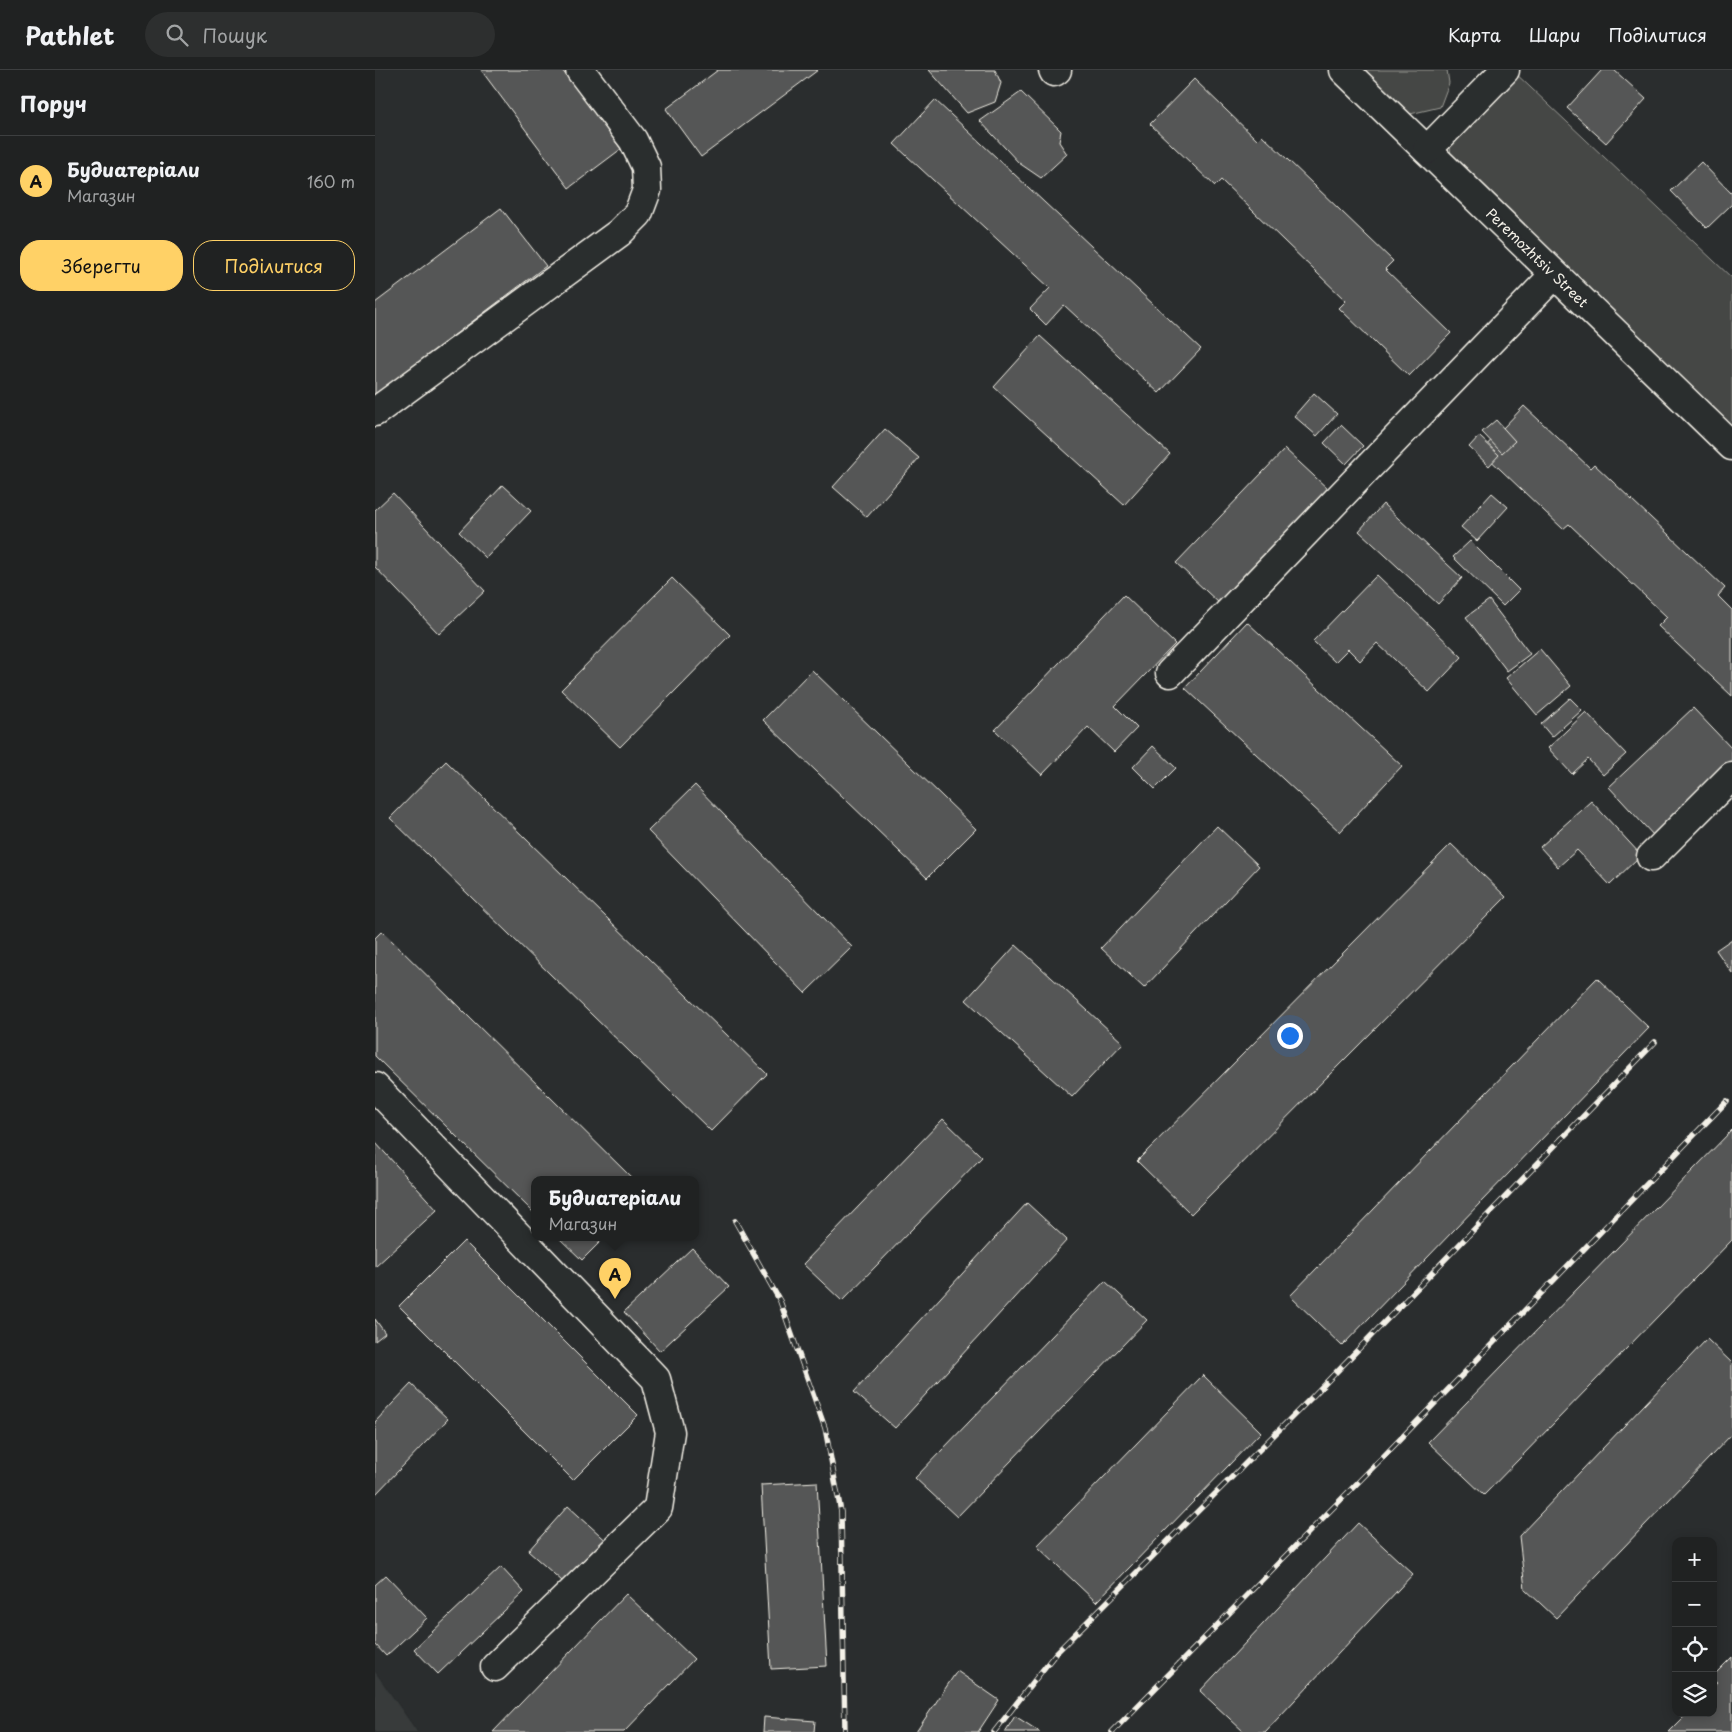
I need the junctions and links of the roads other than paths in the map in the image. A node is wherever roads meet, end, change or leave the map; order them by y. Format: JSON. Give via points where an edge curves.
{"nodes":[{"id":1,"x":580,"y":70,"type":"edge"},
{"id":2,"x":1053,"y":70,"type":"edge"},
{"id":3,"x":1057,"y":70,"type":"edge"},
{"id":4,"x":1343,"y":70,"type":"edge"},
{"id":5,"x":1505,"y":70,"type":"edge"},
{"id":6,"x":1427,"y":150,"type":"junction"},
{"id":7,"x":1555,"y":275,"type":"junction"},
{"id":8,"x":375,"y":412,"type":"edge"},
{"id":9,"x":1732,"y":446,"type":"edge"},
{"id":10,"x":1171,"y":673,"type":"dead end"},
{"id":11,"x":1732,"y":776,"type":"edge"},
{"id":12,"x":1651,"y":857,"type":"dead end"},
{"id":13,"x":375,"y":1087,"type":"edge"},
{"id":14,"x":495,"y":1667,"type":"dead end"}],
"edges":[{"from":1,"to":8,"type":"street","via":[[633,140],[646,167],[647,190],[638,214],[613,238]]},
{"from":2,"to":3,"type":"street"},
{"from":4,"to":6,"type":"street","name":"Peremozhtsiv Street"},
{"from":5,"to":6,"type":"street"},
{"from":6,"to":7,"type":"street","name":"Peremozhtsiv Street"},
{"from":7,"to":9,"type":"street","name":"Peremozhtsiv Street"},
{"from":7,"to":10,"type":"street"},
{"from":11,"to":12,"type":"street"},
{"from":13,"to":14,"type":"street","via":[[657,1379],[670,1432],[658,1508]]}]}
